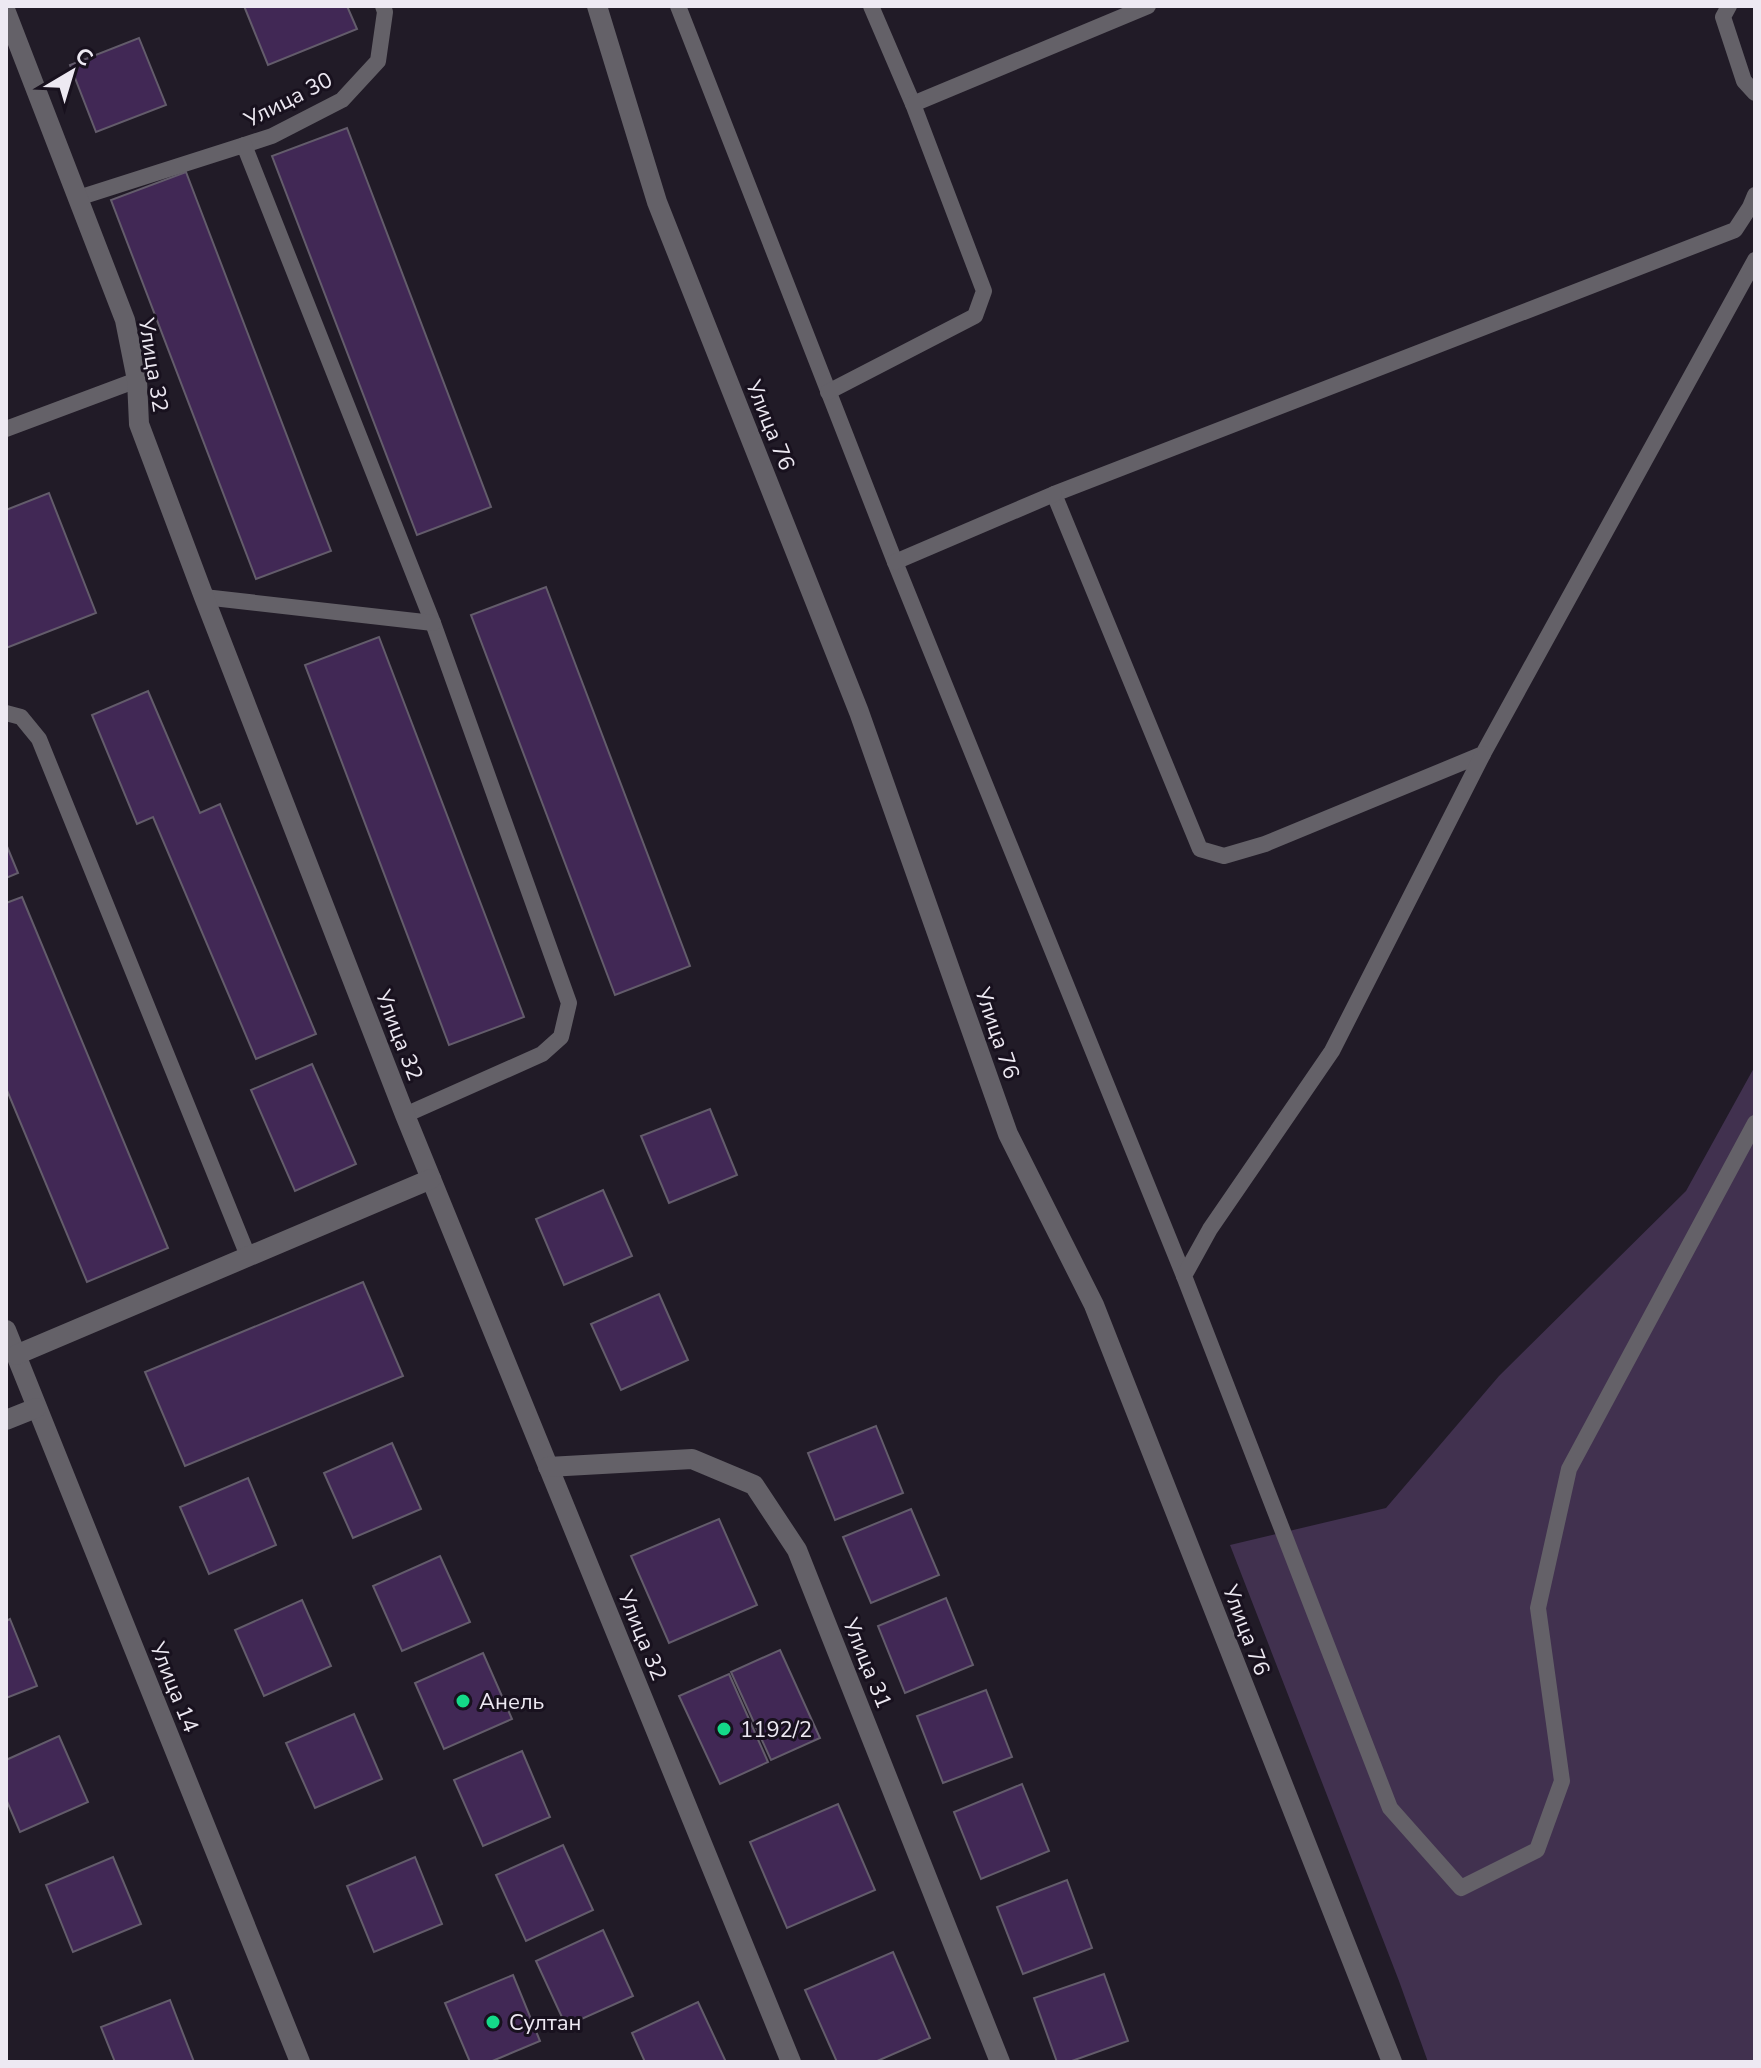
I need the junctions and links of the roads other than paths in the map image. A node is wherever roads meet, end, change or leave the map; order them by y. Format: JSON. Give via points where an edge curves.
{"nodes":[{"id":1,"x":383,"y":6,"type":"edge"},
{"id":2,"x":597,"y":6,"type":"edge"},
{"id":3,"x":678,"y":6,"type":"edge"},
{"id":4,"x":871,"y":6,"type":"edge"},
{"id":5,"x":1148,"y":6,"type":"edge"},
{"id":6,"x":1729,"y":6,"type":"edge"},
{"id":7,"x":6,"y":12,"type":"edge"},
{"id":8,"x":1755,"y":93,"type":"edge"},
{"id":9,"x":913,"y":104,"type":"junction"},
{"id":10,"x":244,"y":145,"type":"junction"},
{"id":11,"x":1755,"y":195,"type":"edge"},
{"id":12,"x":78,"y":198,"type":"junction"},
{"id":13,"x":1755,"y":260,"type":"edge"},
{"id":14,"x":137,"y":380,"type":"junction"},
{"id":15,"x":828,"y":392,"type":"junction"},
{"id":16,"x":6,"y":429,"type":"edge"},
{"id":17,"x":1054,"y":494,"type":"junction"},
{"id":18,"x":895,"y":562,"type":"junction"},
{"id":19,"x":204,"y":597,"type":"junction"},
{"id":20,"x":433,"y":623,"type":"junction"},
{"id":21,"x":6,"y":713,"type":"edge"},
{"id":22,"x":1483,"y":754,"type":"junction"},
{"id":23,"x":405,"y":1115,"type":"junction"},
{"id":24,"x":1755,"y":1123,"type":"edge"},
{"id":25,"x":431,"y":1179,"type":"junction"},
{"id":26,"x":248,"y":1256,"type":"junction"},
{"id":27,"x":1184,"y":1276,"type":"junction"},
{"id":28,"x":6,"y":1330,"type":"edge"},
{"id":29,"x":16,"y":1355,"type":"junction"},
{"id":30,"x":36,"y":1408,"type":"junction"},
{"id":31,"x":6,"y":1420,"type":"edge"},
{"id":32,"x":548,"y":1467,"type":"junction"},
{"id":33,"x":300,"y":2062,"type":"edge"},
{"id":34,"x":791,"y":2062,"type":"edge"},
{"id":35,"x":1000,"y":2062,"type":"edge"},
{"id":36,"x":1392,"y":2062,"type":"edge"}],
"edges":[{"from":1,"to":10,"type":"lane","name":"Улица 30","via":[[378,61],[342,100]]},
{"from":2,"to":36,"type":"street","name":"Улица 76","via":[[657,202],[859,712],[1008,1134],[1094,1305]]},
{"from":3,"to":15,"type":"lane"},
{"from":4,"to":9,"type":"lane"},
{"from":5,"to":9,"type":"lane"},
{"from":6,"to":8,"type":"lane","via":[[1723,17],[1744,81]]},
{"from":7,"to":12,"type":"street","name":"Улица 32"},
{"from":9,"to":15,"type":"lane","via":[[984,291],[975,316]]},
{"from":10,"to":12,"type":"lane","name":"Улица 30"},
{"from":10,"to":20,"type":"lane"},
{"from":11,"to":17,"type":"lane","via":[[1735,230]]},
{"from":12,"to":14,"type":"street","name":"Улица 32","via":[[125,320]]},
{"from":13,"to":22,"type":"lane"},
{"from":14,"to":16,"type":"lane"},
{"from":14,"to":19,"type":"street","name":"Улица 32","via":[[139,424]]},
{"from":15,"to":18,"type":"lane"},
{"from":17,"to":18,"type":"lane"},
{"from":17,"to":22,"type":"lane","via":[[1200,849],[1224,856],[1265,844]]},
{"from":18,"to":27,"type":"lane"},
{"from":19,"to":20,"type":"lane"},
{"from":19,"to":23,"type":"street","name":"Улица 32"},
{"from":20,"to":23,"type":"lane","via":[[569,1003],[561,1037],[542,1054]]},
{"from":21,"to":26,"type":"lane","via":[[21,717],[39,739]]},
{"from":22,"to":27,"type":"lane","via":[[1332,1051],[1210,1229]]},
{"from":23,"to":25,"type":"street","name":"Улица 32"},
{"from":24,"to":27,"type":"lane","via":[[1569,1469],[1538,1608],[1562,1781],[1537,1850],[1461,1888],[1390,1808]]},
{"from":25,"to":26,"type":"street"},
{"from":25,"to":32,"type":"street","name":"Улица 32"},
{"from":26,"to":29,"type":"street"},
{"from":28,"to":29,"type":"street","name":"Улица 14"},
{"from":29,"to":30,"type":"street","name":"Улица 14"},
{"from":30,"to":31,"type":"street"},
{"from":30,"to":33,"type":"street","name":"Улица 14"},
{"from":32,"to":34,"type":"street","name":"Улица 32"},
{"from":32,"to":35,"type":"street","name":"Улица 31","via":[[692,1459],[754,1485],[797,1550]]}]}
